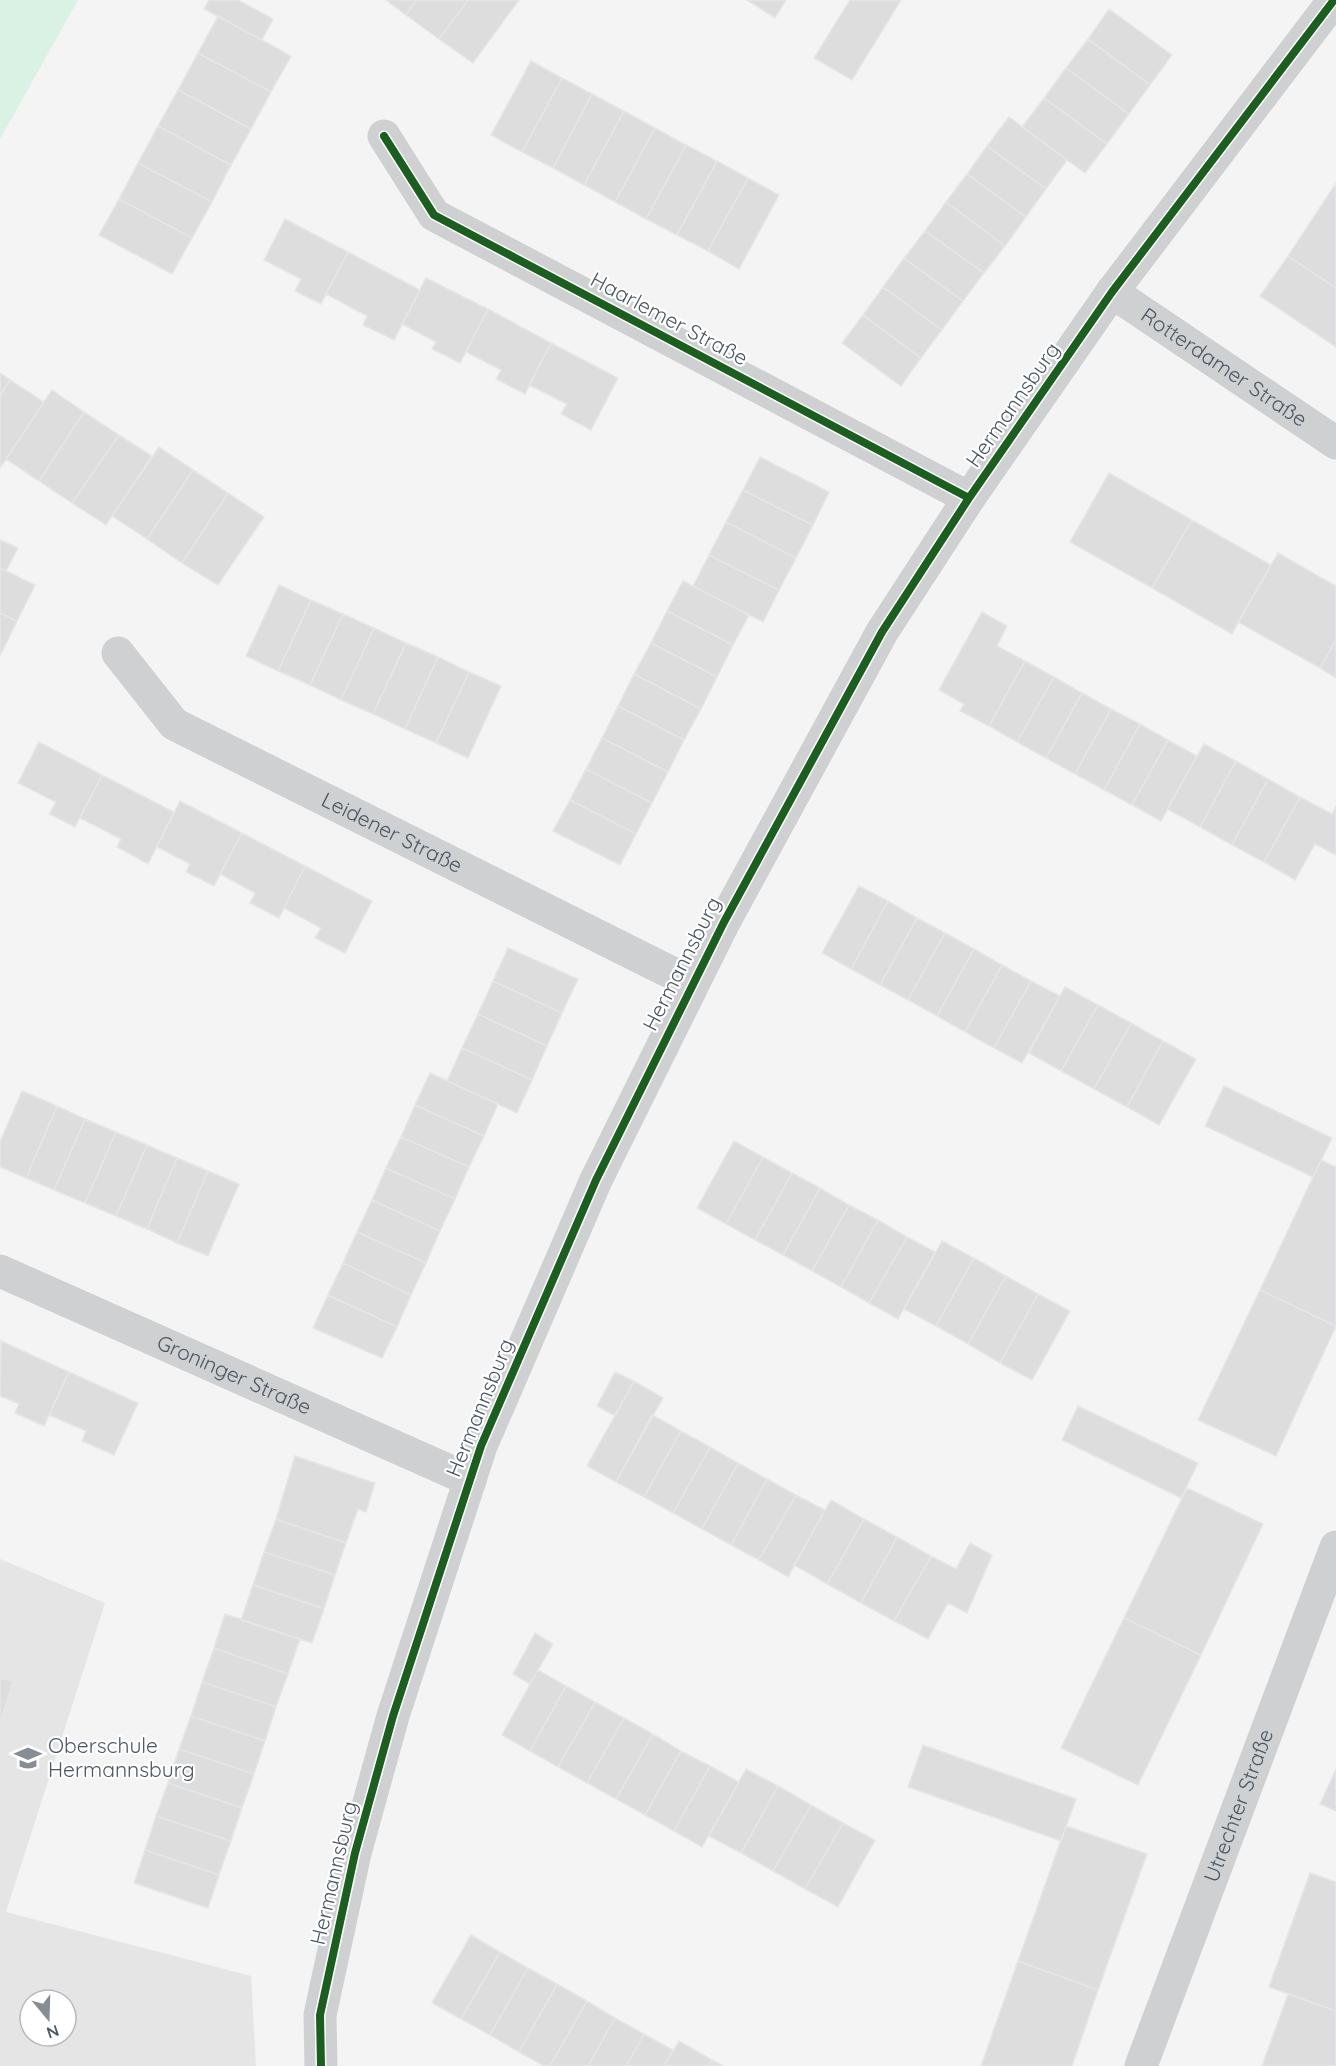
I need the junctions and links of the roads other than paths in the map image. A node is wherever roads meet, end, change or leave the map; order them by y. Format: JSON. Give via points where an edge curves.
{"nodes":[{"id":1,"x":1334,"y":0,"type":"edge"},
{"id":2,"x":384,"y":136,"type":"dead end"},
{"id":3,"x":1112,"y":292,"type":"junction"},
{"id":4,"x":1336,"y":443,"type":"edge"},
{"id":5,"x":969,"y":498,"type":"junction"},
{"id":6,"x":118,"y":653,"type":"dead end"},
{"id":7,"x":692,"y":983,"type":"junction"},
{"id":8,"x":0,"y":1271,"type":"edge"},
{"id":9,"x":470,"y":1480,"type":"junction"},
{"id":10,"x":1336,"y":1547,"type":"edge"},
{"id":11,"x":321,"y":2066,"type":"edge"},
{"id":12,"x":1141,"y":2066,"type":"edge"}],
"edges":[{"from":1,"to":3,"type":"street","name":"Hermannsburg"},
{"from":2,"to":5,"type":"street","name":"Haarlemer Straße","via":[[434,215]]},
{"from":3,"to":4,"type":"street","name":"Rotterdamer Straße"},
{"from":3,"to":5,"type":"street","name":"Hermannsburg"},
{"from":5,"to":7,"type":"street","name":"Hermannsburg","via":[[853,682]]},
{"from":6,"to":7,"type":"street","name":"Leidener Straße","via":[[174,724]]},
{"from":7,"to":9,"type":"street","name":"Hermannsburg","via":[[575,1226]]},
{"from":8,"to":9,"type":"street","name":"Groninger Straße"},
{"from":9,"to":11,"type":"street","name":"Hermannsburg","via":[[393,1716],[355,1853],[320,2015]]},
{"from":10,"to":12,"type":"street","name":"Utrechter Straße"}]}
